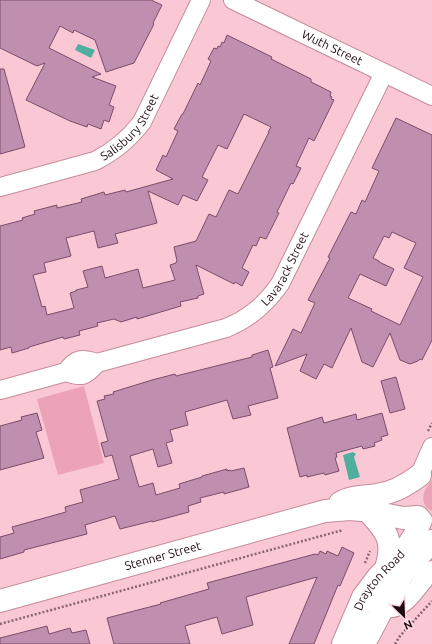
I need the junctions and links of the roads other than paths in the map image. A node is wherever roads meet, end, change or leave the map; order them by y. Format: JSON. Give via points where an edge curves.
{"nodes":[{"id":1,"x":201,"y":0,"type":"edge"},
{"id":2,"x":233,"y":0,"type":"edge"},
{"id":3,"x":384,"y":72,"type":"junction"},
{"id":4,"x":432,"y":96,"type":"edge"},
{"id":5,"x":0,"y":187,"type":"edge"},
{"id":6,"x":0,"y":390,"type":"edge"},
{"id":7,"x":432,"y":447,"type":"edge"},
{"id":8,"x":424,"y":471,"type":"edge"},
{"id":9,"x":325,"y":511,"type":"junction"},
{"id":10,"x":368,"y":511,"type":"junction"},
{"id":11,"x":423,"y":521,"type":"edge"},
{"id":12,"x":432,"y":541,"type":"edge"},
{"id":13,"x":386,"y":568,"type":"junction"},
{"id":14,"x":432,"y":570,"type":"edge"},
{"id":15,"x":363,"y":597,"type":"junction"},
{"id":16,"x":0,"y":601,"type":"edge"},
{"id":17,"x":383,"y":607,"type":"junction"},
{"id":18,"x":343,"y":644,"type":"edge"},
{"id":19,"x":364,"y":644,"type":"edge"}],
"edges":[{"from":1,"to":5,"type":"street","name":"Salisbury Street","via":[[142,122],[121,145],[95,161]]},
{"from":2,"to":3,"type":"street","name":"Wuth Street"},
{"from":3,"to":4,"type":"street","name":"Wuth Street"},
{"from":3,"to":6,"type":"street","name":"Lavarack Street","via":[[280,284],[262,307],[239,323],[226,328],[97,363],[79,360],[66,372]]},
{"from":7,"to":8,"type":"street"},
{"from":8,"to":9,"type":"main road","name":"Stenner Street","via":[[395,491],[343,501]]},
{"from":8,"to":11,"type":"main road","via":[[415,482],[410,497],[413,511]]},
{"from":9,"to":10,"type":"main road","name":"Stenner Street"},
{"from":9,"to":16,"type":"main road","name":"Stenner Street"},
{"from":10,"to":11,"type":"main road","name":"Stenner Street"},
{"from":10,"to":13,"type":"main road","via":[[381,525],[389,541],[391,550]]},
{"from":11,"to":13,"type":"main road","name":"Drayton Road","via":[[405,550]]},
{"from":12,"to":17,"type":"main road","name":"Drayton Road","via":[[402,575]]},
{"from":13,"to":15,"type":"main road","name":"Drayton Road"},
{"from":14,"to":17,"type":"street","via":[[403,603],[393,608]]},
{"from":15,"to":17,"type":"street"},
{"from":15,"to":18,"type":"main road","name":"Drayton Road"},
{"from":17,"to":19,"type":"main road","name":"Drayton Road"}]}
